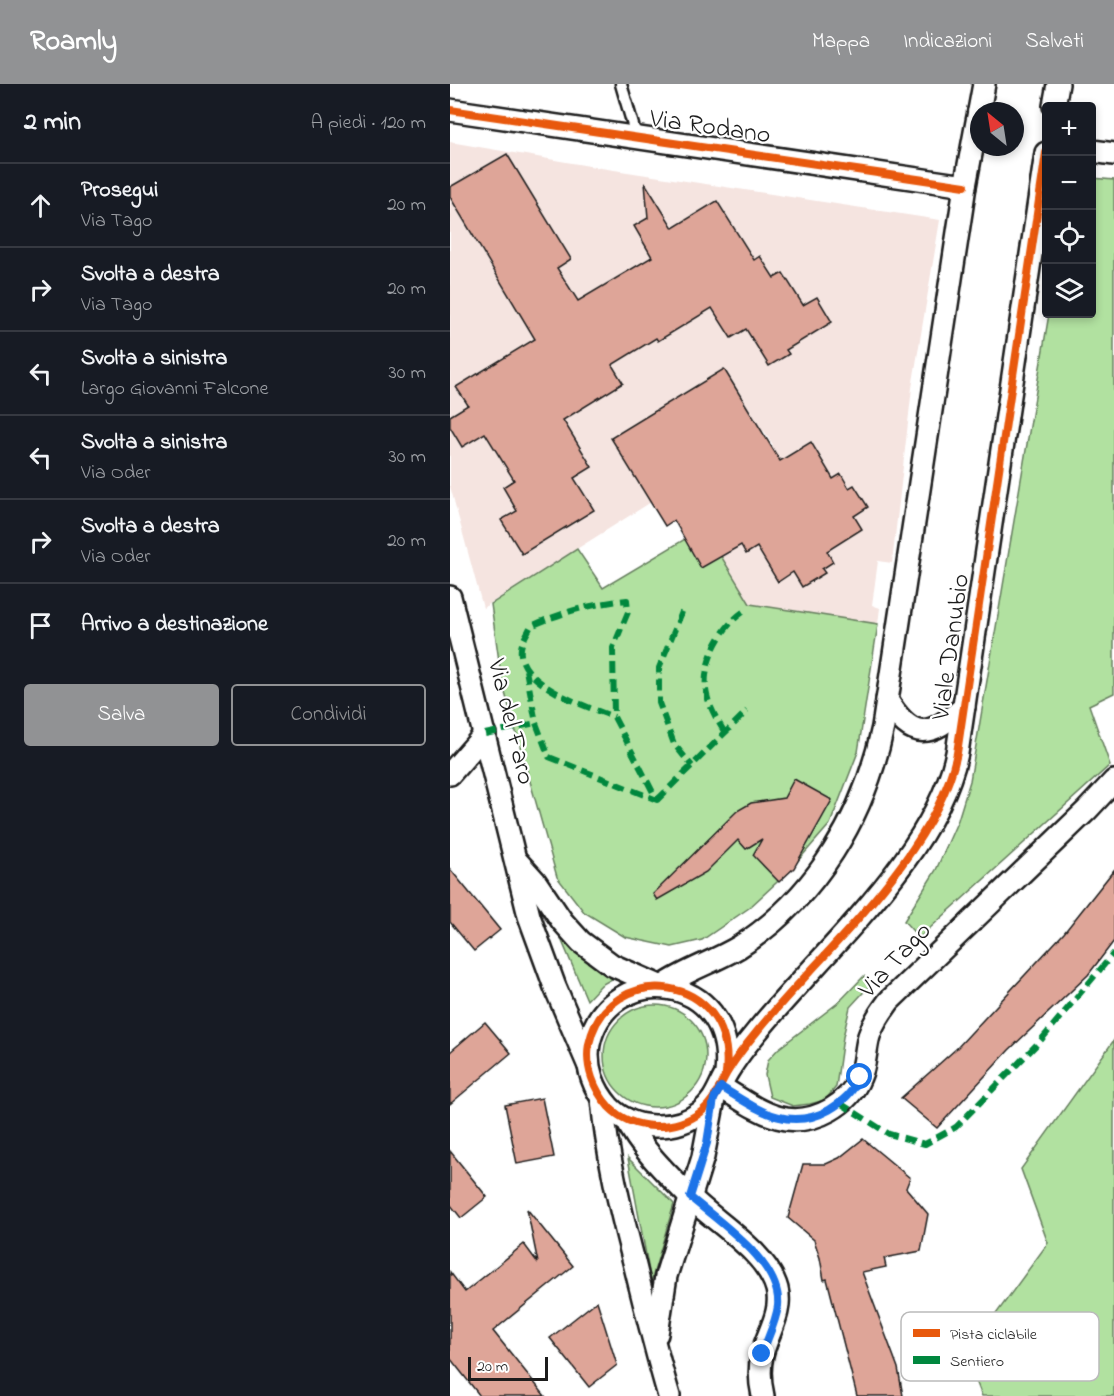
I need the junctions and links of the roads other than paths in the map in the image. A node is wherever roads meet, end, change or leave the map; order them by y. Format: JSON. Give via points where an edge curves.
{"nodes":[{"id":1,"x":621,"y":84,"type":"edge"},
{"id":2,"x":984,"y":84,"type":"edge"},
{"id":3,"x":1058,"y":84,"type":"edge"},
{"id":4,"x":981,"y":102,"type":"edge"},
{"id":5,"x":1055,"y":102,"type":"edge"},
{"id":6,"x":450,"y":110,"type":"edge"},
{"id":7,"x":637,"y":139,"type":"junction"},
{"id":8,"x":1096,"y":152,"type":"edge"},
{"id":9,"x":1114,"y":154,"type":"edge"},
{"id":10,"x":971,"y":156,"type":"edge"},
{"id":11,"x":1047,"y":156,"type":"edge"},
{"id":12,"x":965,"y":186,"type":"junction"},
{"id":13,"x":450,"y":597,"type":"edge"},
{"id":14,"x":887,"y":700,"type":"junction"},
{"id":15,"x":964,"y":707,"type":"junction"},
{"id":16,"x":485,"y":734,"type":"junction"},
{"id":17,"x":450,"y":774,"type":"edge"},
{"id":18,"x":1114,"y":781,"type":"edge"},
{"id":19,"x":516,"y":860,"type":"junction"},
{"id":20,"x":662,"y":987,"type":"junction"},
{"id":21,"x":589,"y":1066,"type":"junction"},
{"id":22,"x":720,"y":1086,"type":"junction"},
{"id":23,"x":602,"y":1099,"type":"junction"},
{"id":24,"x":626,"y":1119,"type":"junction"},
{"id":25,"x":690,"y":1197,"type":"junction"},
{"id":26,"x":655,"y":1347,"type":"junction"},
{"id":27,"x":669,"y":1396,"type":"edge"},
{"id":28,"x":763,"y":1396,"type":"edge"}],
"edges":[{"from":1,"to":7,"type":"lane"},
{"from":2,"to":4,"type":"street"},
{"from":3,"to":5,"type":"street"},
{"from":6,"to":7,"type":"street","name":"Via Rodano"},
{"from":7,"to":12,"type":"street","name":"Via Rodano"},
{"from":8,"to":9,"type":"street"},
{"from":10,"to":12,"type":"street"},
{"from":11,"to":15,"type":"street","name":"Viale Danubio"},
{"from":12,"to":14,"type":"street"},
{"from":13,"to":16,"type":"street","name":"Via del Faro"},
{"from":14,"to":15,"type":"street","name":"Viale Danubio","via":[[900,720],[921,731],[939,727]]},
{"from":14,"to":20,"type":"street","via":[[881,740],[858,805],[813,882],[761,932]]},
{"from":15,"to":22,"type":"street","name":"Viale Danubio","via":[[951,776],[920,836],[885,885],[760,1028]]},
{"from":16,"to":17,"type":"street"},
{"from":16,"to":19,"type":"street","name":"Via del Faro"},
{"from":18,"to":22,"type":"street","name":"Via Tago","via":[[889,1001],[869,1036],[856,1086],[840,1103],[814,1117],[783,1119]]},
{"from":19,"to":20,"type":"street","via":[[581,942],[612,965]]},
{"from":19,"to":21,"type":"street","name":"Via del Faro","via":[[536,937]]},
{"from":20,"to":21,"type":"street","via":[[642,989],[607,1009],[595,1026]]},
{"from":20,"to":22,"type":"street","via":[[695,998],[719,1023],[728,1056]]},
{"from":21,"to":23,"type":"street"},
{"from":22,"to":24,"type":"street","via":[[700,1113],[683,1122],[645,1126]]},
{"from":22,"to":25,"type":"street"},
{"from":23,"to":24,"type":"street"},
{"from":23,"to":26,"type":"street","via":[[614,1180]]},
{"from":24,"to":25,"type":"street","via":[[640,1142]]},
{"from":25,"to":26,"type":"street","via":[[664,1283]]},
{"from":25,"to":28,"type":"street","via":[[752,1252],[776,1288],[778,1307],[760,1365]]},
{"from":26,"to":27,"type":"street"}]}
